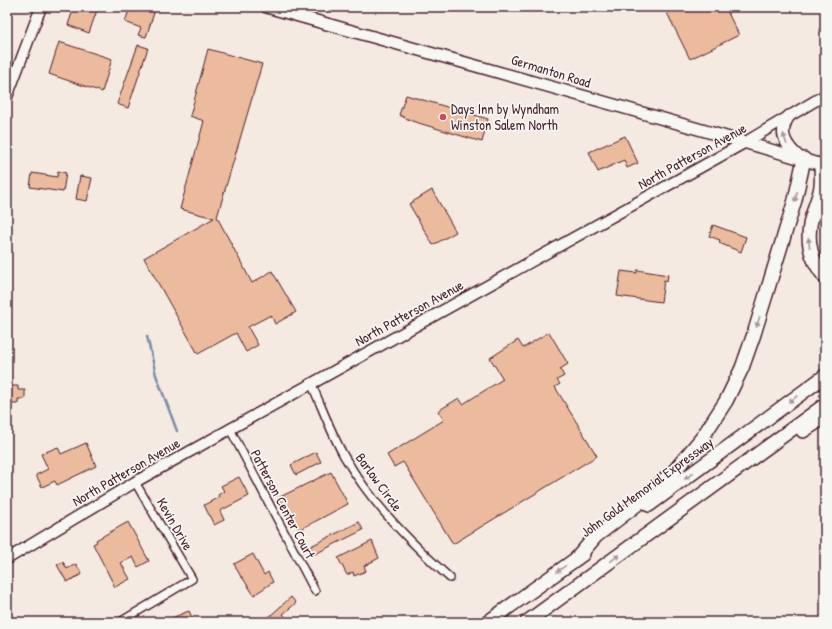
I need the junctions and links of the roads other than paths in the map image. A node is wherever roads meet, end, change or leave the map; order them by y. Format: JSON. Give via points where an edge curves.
{"nodes":[{"id":1,"x":41,"y":7,"type":"edge"},
{"id":2,"x":267,"y":7,"type":"edge"},
{"id":3,"x":825,"y":95,"type":"edge"},
{"id":4,"x":7,"y":97,"type":"edge"},
{"id":5,"x":789,"y":116,"type":"junction"},
{"id":6,"x":744,"y":143,"type":"junction"},
{"id":7,"x":802,"y":159,"type":"junction"},
{"id":8,"x":823,"y":165,"type":"edge"},
{"id":9,"x":822,"y":196,"type":"edge"},
{"id":10,"x":825,"y":277,"type":"edge"},
{"id":11,"x":825,"y":376,"type":"edge"},
{"id":12,"x":311,"y":383,"type":"junction"},
{"id":13,"x":825,"y":405,"type":"edge"},
{"id":14,"x":825,"y":418,"type":"edge"},
{"id":15,"x":230,"y":429,"type":"junction"},
{"id":16,"x":736,"y":470,"type":"junction"},
{"id":17,"x":135,"y":482,"type":"junction"},
{"id":18,"x":7,"y":558,"type":"edge"},
{"id":19,"x":576,"y":558,"type":"junction"},
{"id":20,"x":450,"y":578,"type":"dead end"},
{"id":21,"x":315,"y":591,"type":"dead end"},
{"id":22,"x":120,"y":622,"type":"edge"},
{"id":23,"x":488,"y":622,"type":"edge"},
{"id":24,"x":527,"y":622,"type":"edge"}],
"edges":[{"from":1,"to":4,"type":"main road"},
{"from":2,"to":6,"type":"main road","name":"Germanton Road"},
{"from":3,"to":5,"type":"main road","name":"North Patterson Avenue"},
{"from":5,"to":6,"type":"main road","name":"North Patterson Avenue"},
{"from":7,"to":5,"type":"main road","one_way":true,"via":[[784,140],[783,127]]},
{"from":6,"to":7,"type":"main road","name":"Germanton Road"},
{"from":6,"to":12,"type":"main road","name":"North Patterson Avenue"},
{"from":7,"to":8,"type":"main road","name":"Germanton Road"},
{"from":7,"to":19,"type":"highway","one_way":true,"via":[[795,200],[757,327],[742,368],[726,401],[702,438],[676,469],[644,500],[596,536]]},
{"from":8,"to":9,"type":"highway"},
{"from":10,"to":9,"type":"highway","one_way":true,"via":[[810,254],[808,238],[809,223]]},
{"from":11,"to":19,"type":"highway","name":"John Gold Memorial Expressway","one_way":true},
{"from":12,"to":15,"type":"main road","name":"North Patterson Avenue"},
{"from":12,"to":20,"type":"street","name":"Barlow Circle","via":[[343,454],[366,492],[409,541]]},
{"from":13,"to":16,"type":"highway"},
{"from":14,"to":16,"type":"highway"},
{"from":15,"to":17,"type":"main road","name":"North Patterson Avenue"},
{"from":15,"to":21,"type":"street","name":"Patterson Center Court"},
{"from":24,"to":16,"type":"highway","one_way":true},
{"from":17,"to":18,"type":"main road","name":"North Patterson Avenue"},
{"from":17,"to":22,"type":"street","name":"Kevin Drive","via":[[192,579]]},
{"from":19,"to":23,"type":"highway","name":"John Gold Memorial Expressway","one_way":true}]}
